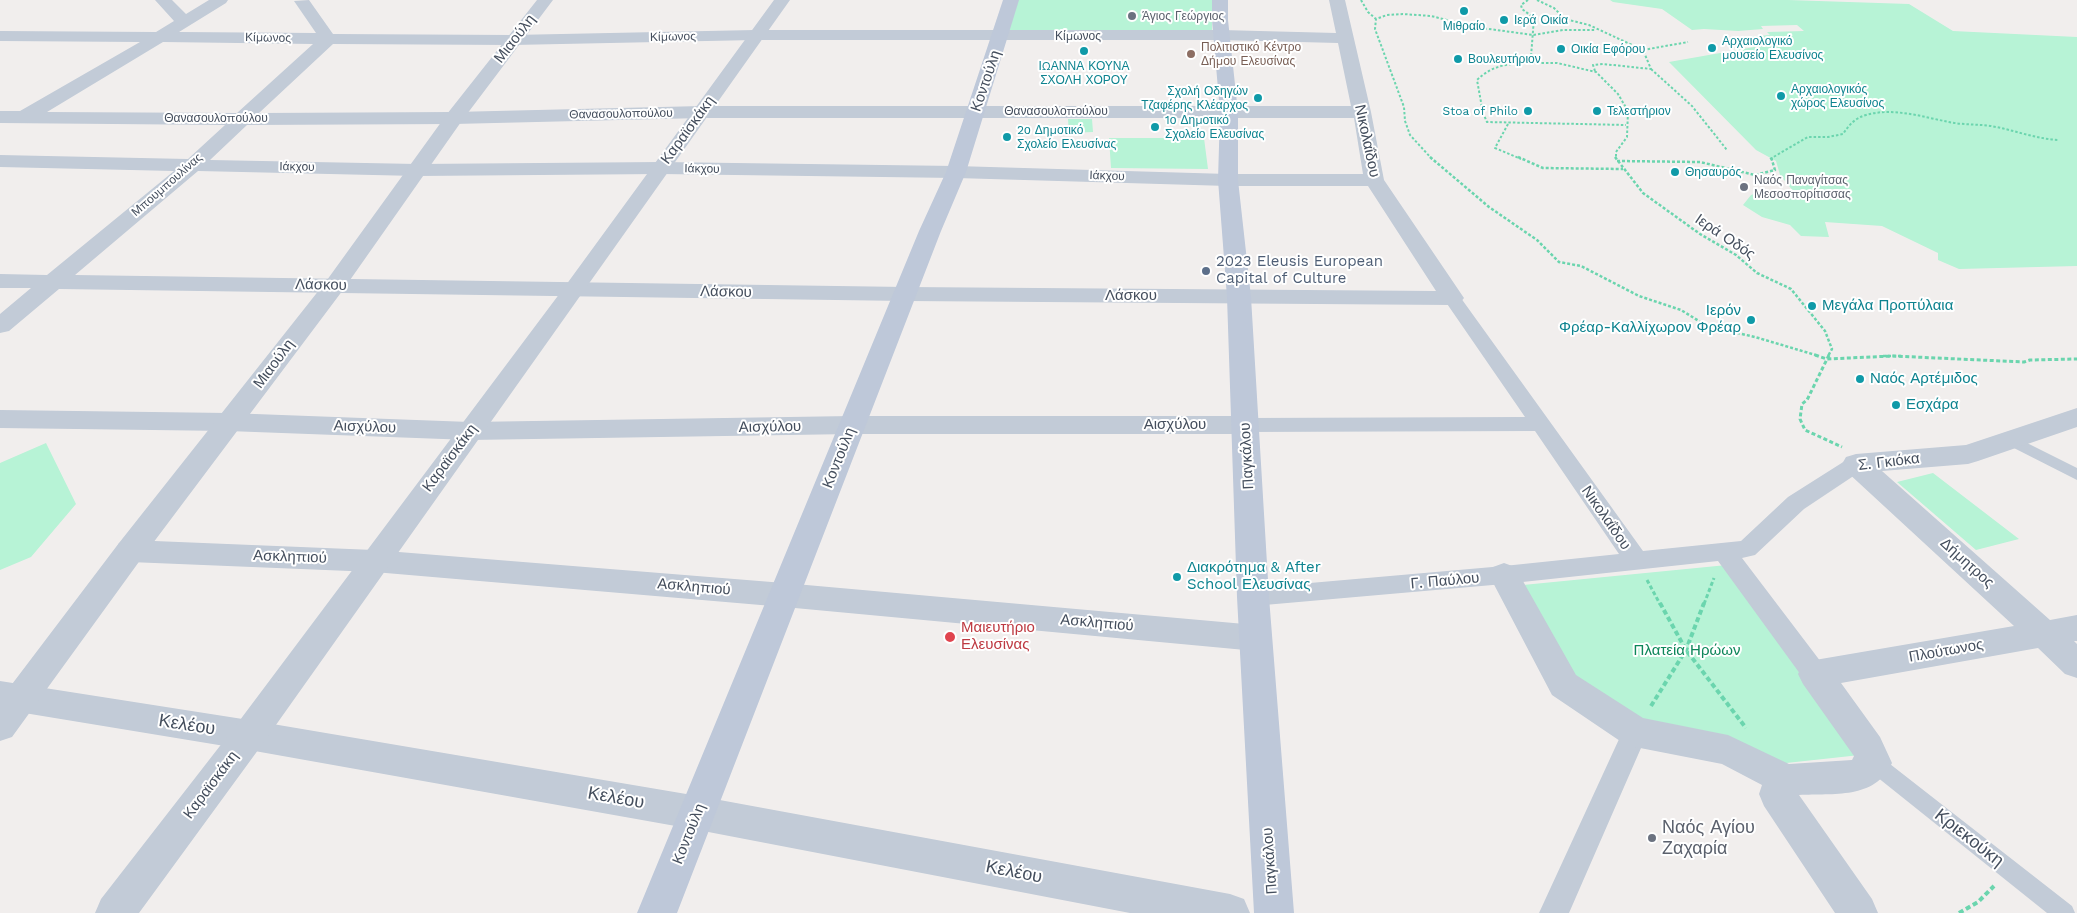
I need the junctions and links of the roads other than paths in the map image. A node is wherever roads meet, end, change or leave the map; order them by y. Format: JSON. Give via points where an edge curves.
{"nodes":[{"id":1,"x":163,"y":0,"type":"edge"},
{"id":2,"x":220,"y":0,"type":"edge"},
{"id":3,"x":545,"y":0,"type":"edge"},
{"id":4,"x":782,"y":0,"type":"edge"},
{"id":5,"x":1011,"y":0,"type":"edge"},
{"id":6,"x":1220,"y":0,"type":"edge"},
{"id":7,"x":1337,"y":0,"type":"edge"},
{"id":8,"x":302,"y":1,"type":"edge"},
{"id":9,"x":183,"y":21,"type":"junction"},
{"id":10,"x":755,"y":35,"type":"junction"},
{"id":11,"x":1221,"y":35,"type":"junction"},
{"id":12,"x":0,"y":36,"type":"edge"},
{"id":13,"x":163,"y":36,"type":"junction"},
{"id":14,"x":1001,"y":36,"type":"junction"},
{"id":15,"x":1346,"y":38,"type":"junction"},
{"id":16,"x":328,"y":39,"type":"junction"},
{"id":17,"x":513,"y":40,"type":"junction"},
{"id":18,"x":975,"y":111,"type":"junction"},
{"id":19,"x":702,"y":112,"type":"junction"},
{"id":20,"x":1229,"y":112,"type":"junction"},
{"id":21,"x":1362,"y":112,"type":"junction"},
{"id":22,"x":0,"y":117,"type":"edge"},
{"id":23,"x":23,"y":117,"type":"junction"},
{"id":24,"x":454,"y":118,"type":"junction"},
{"id":25,"x":241,"y":119,"type":"junction"},
{"id":26,"x":0,"y":132,"type":"edge"},
{"id":27,"x":0,"y":161,"type":"edge"},
{"id":28,"x":192,"y":164,"type":"junction"},
{"id":29,"x":661,"y":168,"type":"junction"},
{"id":30,"x":417,"y":170,"type":"junction"},
{"id":31,"x":956,"y":172,"type":"junction"},
{"id":32,"x":1228,"y":180,"type":"junction"},
{"id":33,"x":1374,"y":180,"type":"junction"},
{"id":34,"x":0,"y":281,"type":"edge"},
{"id":35,"x":54,"y":281,"type":"junction"},
{"id":36,"x":335,"y":285,"type":"junction"},
{"id":37,"x":574,"y":290,"type":"junction"},
{"id":38,"x":906,"y":294,"type":"junction"},
{"id":39,"x":1239,"y":297,"type":"junction"},
{"id":40,"x":1452,"y":298,"type":"junction"},
{"id":41,"x":0,"y":326,"type":"edge"},
{"id":42,"x":2077,"y":417,"type":"edge"},
{"id":43,"x":0,"y":419,"type":"edge"},
{"id":44,"x":228,"y":422,"type":"junction"},
{"id":45,"x":1541,"y":424,"type":"junction"},
{"id":46,"x":1245,"y":425,"type":"junction"},
{"id":47,"x":852,"y":426,"type":"junction"},
{"id":48,"x":470,"y":431,"type":"junction"},
{"id":49,"x":2011,"y":440,"type":"junction"},
{"id":50,"x":1856,"y":464,"type":"junction"},
{"id":51,"x":2077,"y":475,"type":"edge"},
{"id":52,"x":130,"y":551,"type":"junction"},
{"id":53,"x":1724,"y":552,"type":"junction"},
{"id":54,"x":374,"y":561,"type":"junction"},
{"id":55,"x":1636,"y":561,"type":"junction"},
{"id":56,"x":1504,"y":575,"type":"junction"},
{"id":57,"x":784,"y":595,"type":"junction"},
{"id":58,"x":1253,"y":597,"type":"junction"},
{"id":59,"x":2077,"y":628,"type":"edge"},
{"id":60,"x":2045,"y":634,"type":"junction"},
{"id":61,"x":1256,"y":638,"type":"junction"},
{"id":62,"x":2077,"y":664,"type":"edge"},
{"id":63,"x":1814,"y":674,"type":"junction"},
{"id":64,"x":10,"y":696,"type":"edge"},
{"id":65,"x":0,"y":726,"type":"edge"},
{"id":66,"x":1635,"y":732,"type":"junction"},
{"id":67,"x":249,"y":734,"type":"junction"},
{"id":68,"x":1874,"y":763,"type":"junction"},
{"id":69,"x":1786,"y":780,"type":"junction"},
{"id":70,"x":698,"y":813,"type":"junction"},
{"id":71,"x":115,"y":913,"type":"edge"},
{"id":72,"x":657,"y":913,"type":"edge"},
{"id":73,"x":1230,"y":913,"type":"edge"},
{"id":74,"x":1274,"y":913,"type":"edge"},
{"id":75,"x":1554,"y":913,"type":"edge"},
{"id":76,"x":1858,"y":913,"type":"edge"},
{"id":77,"x":2064,"y":913,"type":"edge"}],
"edges":[{"from":1,"to":9,"type":"street"},
{"from":2,"to":9,"type":"street"},
{"from":3,"to":17,"type":"street","name":"Μιαούλη"},
{"from":4,"to":10,"type":"street","name":"Καραϊσκάκη"},
{"from":5,"to":14,"type":"main road","name":"Κοντούλη"},
{"from":6,"to":11,"type":"main road","name":"Παγκάλου"},
{"from":7,"to":15,"type":"street","name":"Νικολαΐδου"},
{"from":8,"to":16,"type":"street"},
{"from":9,"to":13,"type":"street"},
{"from":10,"to":14,"type":"street","name":"Κίμωνος"},
{"from":10,"to":17,"type":"street","name":"Κίμωνος"},
{"from":10,"to":19,"type":"street","name":"Καραϊσκάκη"},
{"from":11,"to":14,"type":"street","name":"Κίμωνος"},
{"from":11,"to":15,"type":"street","name":"Κίμωνος"},
{"from":11,"to":20,"type":"main road","name":"Παγκάλου"},
{"from":12,"to":13,"type":"street","name":"Κίμωνος"},
{"from":13,"to":16,"type":"street","name":"Κίμωνος"},
{"from":13,"to":23,"type":"street"},
{"from":14,"to":18,"type":"main road","name":"Κοντούλη"},
{"from":15,"to":21,"type":"street","name":"Νικολαΐδου"},
{"from":16,"to":17,"type":"street","name":"Κίμωνος"},
{"from":16,"to":25,"type":"street","name":"Μπουμπουλίνας"},
{"from":17,"to":24,"type":"street","name":"Μιαούλη"},
{"from":18,"to":19,"type":"street","name":"Θανασουλοπούλου"},
{"from":18,"to":20,"type":"street","name":"Θανασουλοπούλου"},
{"from":18,"to":31,"type":"main road","name":"Κοντούλη"},
{"from":19,"to":24,"type":"street","name":"Θανασουλοπούλου"},
{"from":19,"to":29,"type":"street","name":"Καραϊσκάκη"},
{"from":20,"to":21,"type":"street","name":"Θανασουλοπούλου"},
{"from":20,"to":32,"type":"main road","name":"Παγκάλου"},
{"from":21,"to":33,"type":"street","name":"Νικολαΐδου"},
{"from":22,"to":23,"type":"street","name":"Θανασουλοπούλου"},
{"from":23,"to":25,"type":"street","name":"Θανασουλοπούλου"},
{"from":23,"to":26,"type":"street"},
{"from":24,"to":25,"type":"street","name":"Θανασουλοπούλου"},
{"from":24,"to":30,"type":"street","name":"Μιαούλη"},
{"from":25,"to":28,"type":"street","name":"Μπουμπουλίνας"},
{"from":27,"to":28,"type":"street","name":"Ιάκχου"},
{"from":28,"to":30,"type":"street","name":"Ιάκχου"},
{"from":28,"to":35,"type":"street","name":"Μπουμπουλίνας"},
{"from":29,"to":30,"type":"street","name":"Ιάκχου"},
{"from":29,"to":31,"type":"street","name":"Ιάκχου"},
{"from":29,"to":37,"type":"street","name":"Καραϊσκάκη"},
{"from":30,"to":36,"type":"street","name":"Μιαούλη"},
{"from":31,"to":32,"type":"street","name":"Ιάκχου"},
{"from":31,"to":38,"type":"main road","name":"Κοντούλη"},
{"from":32,"to":33,"type":"street","name":"Ιάκχου"},
{"from":32,"to":39,"type":"main road","name":"Παγκάλου"},
{"from":33,"to":40,"type":"street","name":"Νικολαΐδου"},
{"from":34,"to":35,"type":"street","name":"Λάσκου"},
{"from":35,"to":36,"type":"street","name":"Λάσκου"},
{"from":35,"to":41,"type":"street","name":"Μπουμπουλίνας"},
{"from":36,"to":37,"type":"street","name":"Λάσκου"},
{"from":36,"to":44,"type":"street","name":"Μιαούλη"},
{"from":37,"to":38,"type":"street","name":"Λάσκου"},
{"from":37,"to":48,"type":"street","name":"Καραϊσκάκη"},
{"from":38,"to":39,"type":"street","name":"Λάσκου"},
{"from":38,"to":47,"type":"main road","name":"Κοντούλη"},
{"from":39,"to":40,"type":"street","name":"Λάσκου"},
{"from":39,"to":46,"type":"main road","name":"Παγκάλου"},
{"from":40,"to":45,"type":"street","name":"Νικολαΐδου"},
{"from":42,"to":49,"type":"street","name":"Σ. Γκιόκα"},
{"from":43,"to":44,"type":"street","name":"Αισχύλου"},
{"from":44,"to":48,"type":"street","name":"Αισχύλου"},
{"from":44,"to":52,"type":"street","name":"Μιαούλη"},
{"from":45,"to":46,"type":"street","name":"Αισχύλου"},
{"from":45,"to":55,"type":"street","name":"Νικολαΐδου"},
{"from":46,"to":47,"type":"street","name":"Αισχύλου"},
{"from":46,"to":58,"type":"main road","name":"Παγκάλου"},
{"from":47,"to":48,"type":"street","name":"Αισχύλου"},
{"from":47,"to":57,"type":"main road","name":"Κοντούλη"},
{"from":48,"to":54,"type":"street","name":"Καραϊσκάκη"},
{"from":49,"to":50,"type":"street","name":"Σ. Γκιόκα","via":[[1968,454]]},
{"from":49,"to":51,"type":"lane"},
{"from":50,"to":53,"type":"street","name":"Σ. Γκιόκα","via":[[1796,503],[1747,548]]},
{"from":50,"to":60,"type":"street","name":"Δήμητρος"},
{"from":52,"to":54,"type":"street","name":"Ασκληπιού"},
{"from":52,"to":64,"type":"street","name":"Μιαούλη"},
{"from":53,"to":55,"type":"street","name":"Νικολαΐδου"},
{"from":53,"to":63,"type":"street"},
{"from":54,"to":57,"type":"street","name":"Ασκληπιού"},
{"from":54,"to":67,"type":"street","name":"Καραϊσκάκη"},
{"from":55,"to":56,"type":"street","name":"Γ. Παύλου"},
{"from":56,"to":58,"type":"street","name":"Γ. Παύλου"},
{"from":56,"to":66,"type":"street","via":[[1564,685]]},
{"from":57,"to":61,"type":"street","name":"Ασκληπιού"},
{"from":57,"to":70,"type":"main road","name":"Κοντούλη"},
{"from":58,"to":61,"type":"main road","name":"Παγκάλου"},
{"from":59,"to":60,"type":"street","name":"Πλούτωνος"},
{"from":60,"to":62,"type":"street","name":"Δήμητρος"},
{"from":60,"to":63,"type":"street","name":"Πλούτωνος"},
{"from":61,"to":74,"type":"main road","name":"Παγκάλου"},
{"from":63,"to":68,"type":"street","via":[[1868,748]]},
{"from":64,"to":65,"type":"street","name":"Μιαούλη"},
{"from":64,"to":67,"type":"street","name":"Κελέου"},
{"from":66,"to":69,"type":"street","via":[[1728,750]]},
{"from":66,"to":75,"type":"street"},
{"from":67,"to":70,"type":"street","name":"Κελέου"},
{"from":67,"to":71,"type":"street","name":"Καραϊσκάκη"},
{"from":68,"to":69,"type":"street","via":[[1860,775]]},
{"from":68,"to":77,"type":"lane","name":"Κριεκούκη"},
{"from":69,"to":76,"type":"street","via":[[1777,794]]},
{"from":70,"to":72,"type":"main road","name":"Κοντούλη"},
{"from":70,"to":73,"type":"street","name":"Κελέου"}]}
